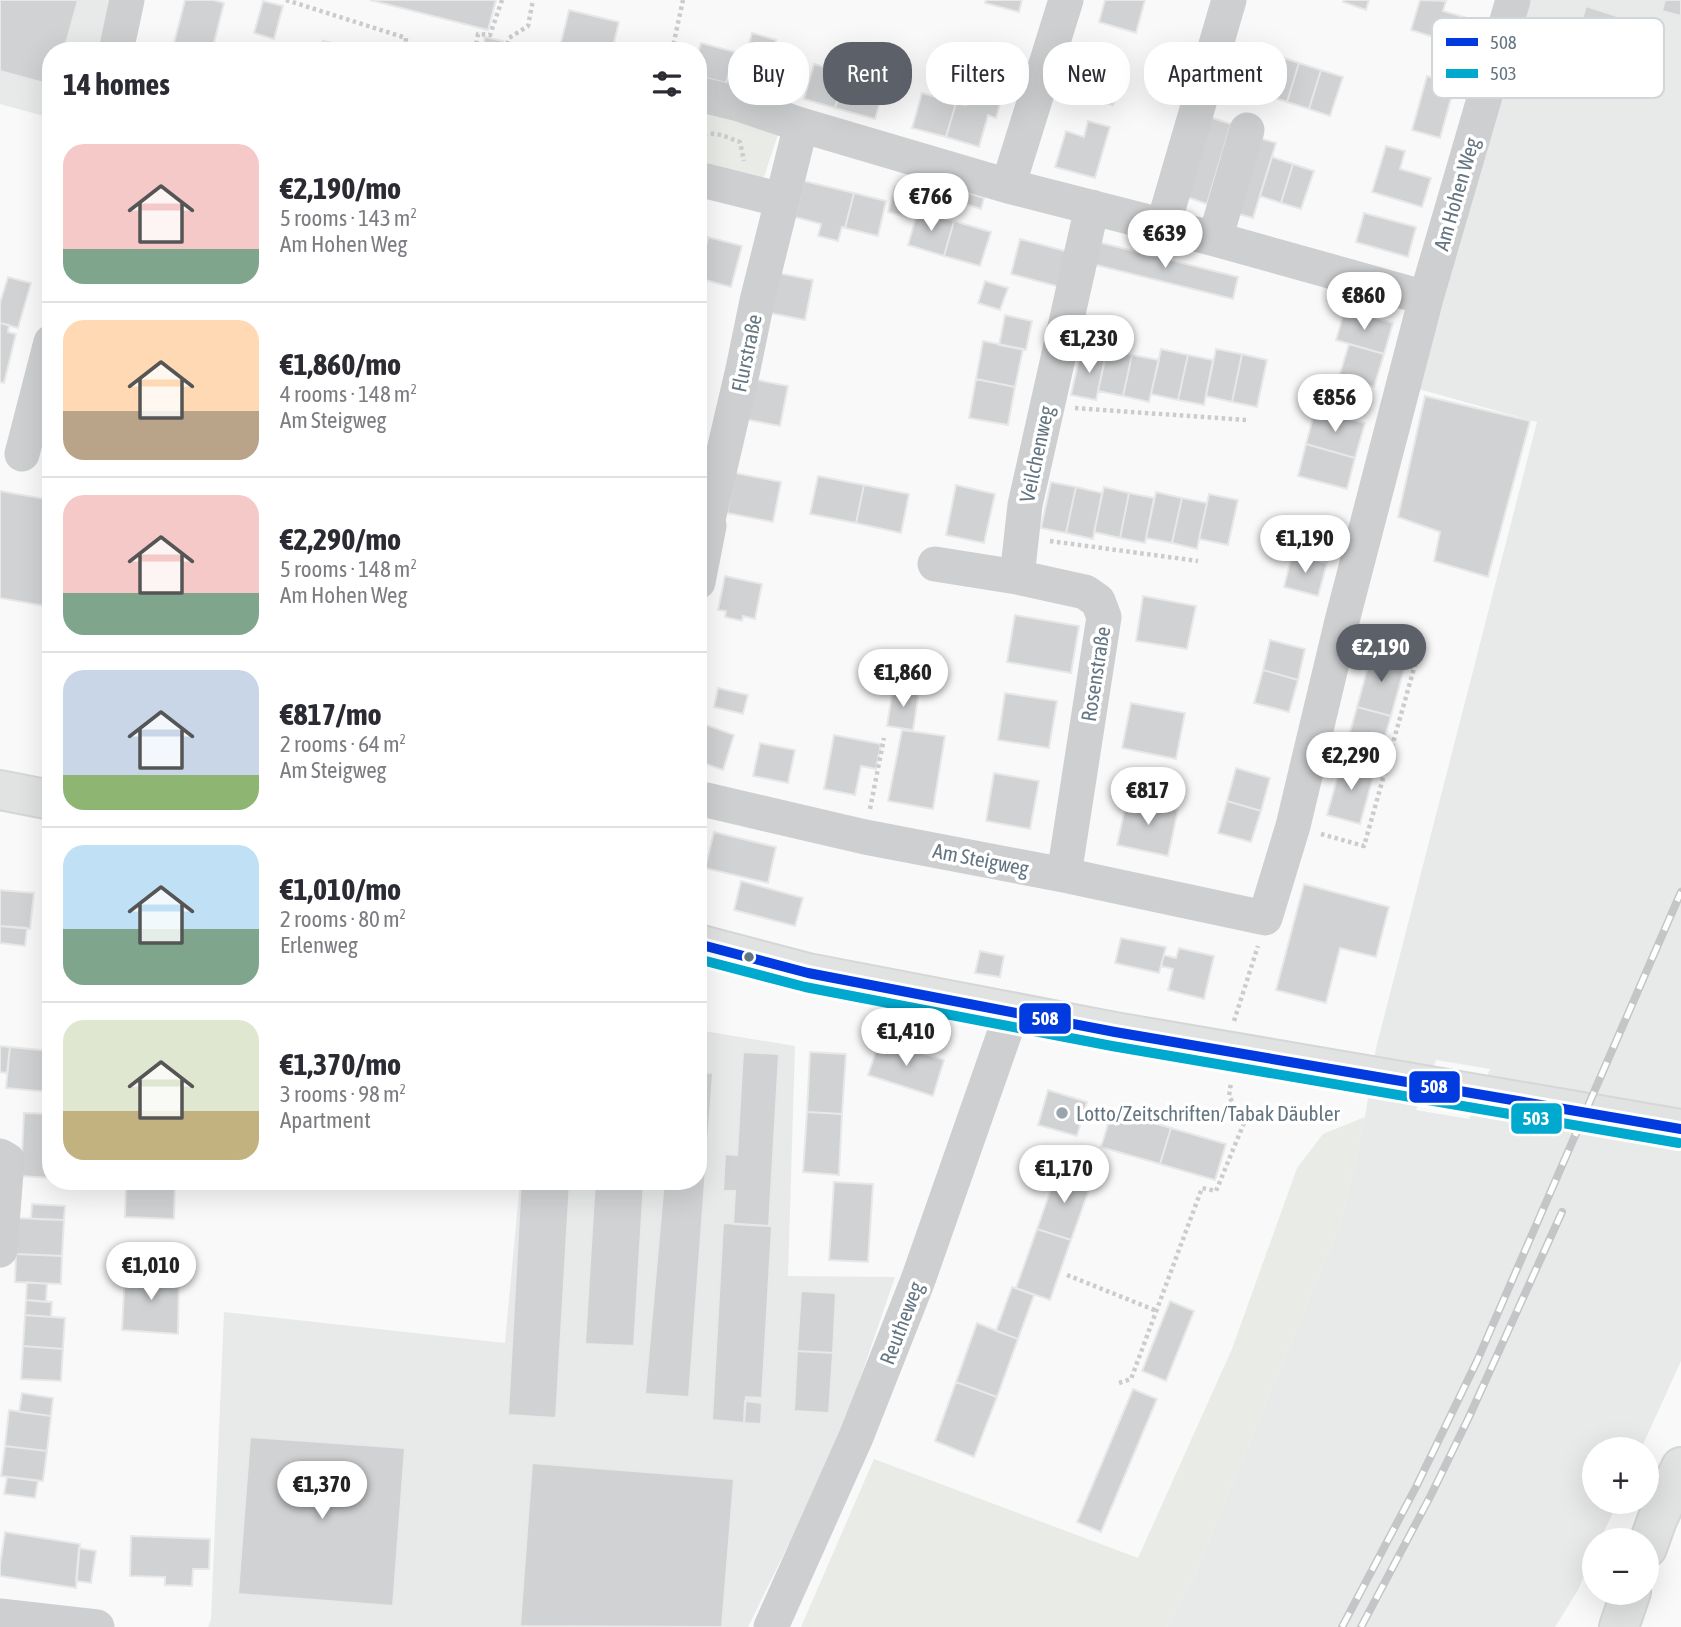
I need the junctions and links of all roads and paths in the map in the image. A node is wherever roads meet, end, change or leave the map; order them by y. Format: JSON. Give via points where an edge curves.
{"nodes":[{"id":1,"x":127,"y":0,"type":"edge"},
{"id":2,"x":286,"y":0,"type":"edge"},
{"id":3,"x":502,"y":0,"type":"edge"},
{"id":4,"x":533,"y":0,"type":"edge"},
{"id":5,"x":683,"y":0,"type":"edge"},
{"id":6,"x":1066,"y":0,"type":"edge"},
{"id":7,"x":1229,"y":0,"type":"edge"},
{"id":8,"x":1513,"y":0,"type":"edge"},
{"id":9,"x":1508,"y":18,"type":"edge"},
{"id":10,"x":118,"y":42,"type":"edge"},
{"id":11,"x":406,"y":42,"type":"edge"},
{"id":12,"x":477,"y":42,"type":"edge"},
{"id":13,"x":508,"y":42,"type":"edge"},
{"id":14,"x":674,"y":42,"type":"edge"},
{"id":15,"x":707,"y":96,"type":"edge"},
{"id":16,"x":1484,"y":98,"type":"edge"},
{"id":17,"x":801,"y":125,"type":"junction"},
{"id":18,"x":1247,"y":131,"type":"dead end"},
{"id":19,"x":707,"y":134,"type":"edge"},
{"id":20,"x":707,"y":181,"type":"edge"},
{"id":21,"x":1008,"y":186,"type":"junction"},
{"id":22,"x":735,"y":188,"type":"junction"},
{"id":23,"x":782,"y":200,"type":"junction"},
{"id":24,"x":1092,"y":207,"type":"junction"},
{"id":25,"x":1163,"y":226,"type":"junction"},
{"id":26,"x":1215,"y":239,"type":"junction"},
{"id":27,"x":1426,"y":298,"type":"junction"},
{"id":28,"x":42,"y":380,"type":"edge"},
{"id":29,"x":1047,"y":406,"type":"junction"},
{"id":30,"x":1245,"y":420,"type":"dead end"},
{"id":31,"x":24,"y":455,"type":"edge"},
{"id":32,"x":707,"y":536,"type":"edge"},
{"id":33,"x":1021,"y":538,"type":"junction"},
{"id":34,"x":1198,"y":561,"type":"dead end"},
{"id":35,"x":935,"y":564,"type":"dead end"},
{"id":36,"x":1017,"y":578,"type":"junction"},
{"id":37,"x":1342,"y":621,"type":"junction"},
{"id":38,"x":884,"y":738,"type":"dead end"},
{"id":39,"x":0,"y":790,"type":"edge"},
{"id":40,"x":42,"y":798,"type":"edge"},
{"id":41,"x":707,"y":800,"type":"edge"},
{"id":42,"x":1293,"y":826,"type":"junction"},
{"id":43,"x":865,"y":837,"type":"junction"},
{"id":44,"x":1064,"y":875,"type":"junction"},
{"id":45,"x":1265,"y":918,"type":"junction"},
{"id":46,"x":707,"y":946,"type":"edge"},
{"id":47,"x":1012,"y":1012,"type":"junction"},
{"id":48,"x":1232,"y":1029,"type":"dead end"},
{"id":49,"x":1231,"y":1081,"type":"dead end"},
{"id":50,"x":1681,"y":1129,"type":"edge"},
{"id":51,"x":0,"y":1156,"type":"edge"},
{"id":52,"x":0,"y":1250,"type":"edge"},
{"id":53,"x":1067,"y":1275,"type":"dead end"},
{"id":54,"x":1157,"y":1311,"type":"junction"},
{"id":55,"x":1119,"y":1383,"type":"dead end"},
{"id":56,"x":1681,"y":1467,"type":"edge"},
{"id":57,"x":1654,"y":1528,"type":"edge"},
{"id":58,"x":1627,"y":1605,"type":"edge"},
{"id":59,"x":0,"y":1616,"type":"edge"},
{"id":60,"x":97,"y":1627,"type":"edge"},
{"id":61,"x":771,"y":1627,"type":"edge"},
{"id":62,"x":1619,"y":1627,"type":"edge"}],
"edges":[{"from":1,"to":10,"type":"street"},
{"from":2,"to":11,"type":"path","via":[[406,38]]},
{"from":3,"to":12,"type":"path","via":[[491,35],[478,34]]},
{"from":4,"to":13,"type":"path","via":[[528,26]]},
{"from":5,"to":14,"type":"path"},
{"from":6,"to":21,"type":"street"},
{"from":7,"to":25,"type":"street"},
{"from":8,"to":9,"type":"street","name":"Am Hohen Weg"},
{"from":15,"to":17,"type":"street"},
{"from":16,"to":27,"type":"street","name":"Am Hohen Weg"},
{"from":17,"to":21,"type":"street"},
{"from":17,"to":23,"type":"street","name":"Flurstraße"},
{"from":18,"to":26,"type":"street"},
{"from":19,"to":22,"type":"path","via":[[740,142],[745,160]]},
{"from":20,"to":22,"type":"street"},
{"from":21,"to":24,"type":"street"},
{"from":22,"to":23,"type":"street"},
{"from":23,"to":32,"type":"street","name":"Flurstraße"},
{"from":24,"to":25,"type":"street"},
{"from":24,"to":29,"type":"street","name":"Veilchenweg"},
{"from":25,"to":26,"type":"street"},
{"from":26,"to":27,"type":"street"},
{"from":27,"to":37,"type":"street","name":"Am Hohen Weg"},
{"from":28,"to":31,"type":"street"},
{"from":29,"to":30,"type":"path"},
{"from":29,"to":33,"type":"street","name":"Veilchenweg"},
{"from":33,"to":34,"type":"path"},
{"from":33,"to":36,"type":"street"},
{"from":35,"to":36,"type":"street","name":"Rosenstraße"},
{"from":36,"to":44,"type":"street","name":"Rosenstraße","via":[[1085,592],[1098,601],[1104,617]]},
{"from":37,"to":42,"type":"street","name":"Am Hohen Weg"},
{"from":37,"to":42,"type":"path","via":[[1422,640],[1364,846]]},
{"from":38,"to":43,"type":"path"},
{"from":39,"to":40,"type":"main road"},
{"from":41,"to":43,"type":"street","name":"Am Steigweg"},
{"from":42,"to":45,"type":"street","name":"Am Hohen Weg"},
{"from":43,"to":44,"type":"street","name":"Am Steigweg"},
{"from":44,"to":45,"type":"street","name":"Am Steigweg"},
{"from":45,"to":48,"type":"path"},
{"from":46,"to":47,"type":"main road","via":[[807,973]]},
{"from":47,"to":50,"type":"main road"},
{"from":47,"to":61,"type":"street","name":"Reutheweg","via":[[913,1292],[843,1468]]},
{"from":49,"to":54,"type":"path","via":[[1229,1096],[1244,1123],[1216,1191],[1202,1188]]},
{"from":51,"to":52,"type":"street","via":[[8,1160]]},
{"from":53,"to":54,"type":"path"},
{"from":54,"to":55,"type":"path","via":[[1131,1379]]},
{"from":56,"to":57,"type":"main road"},
{"from":58,"to":62,"type":"main road"},
{"from":59,"to":60,"type":"street"}]}
